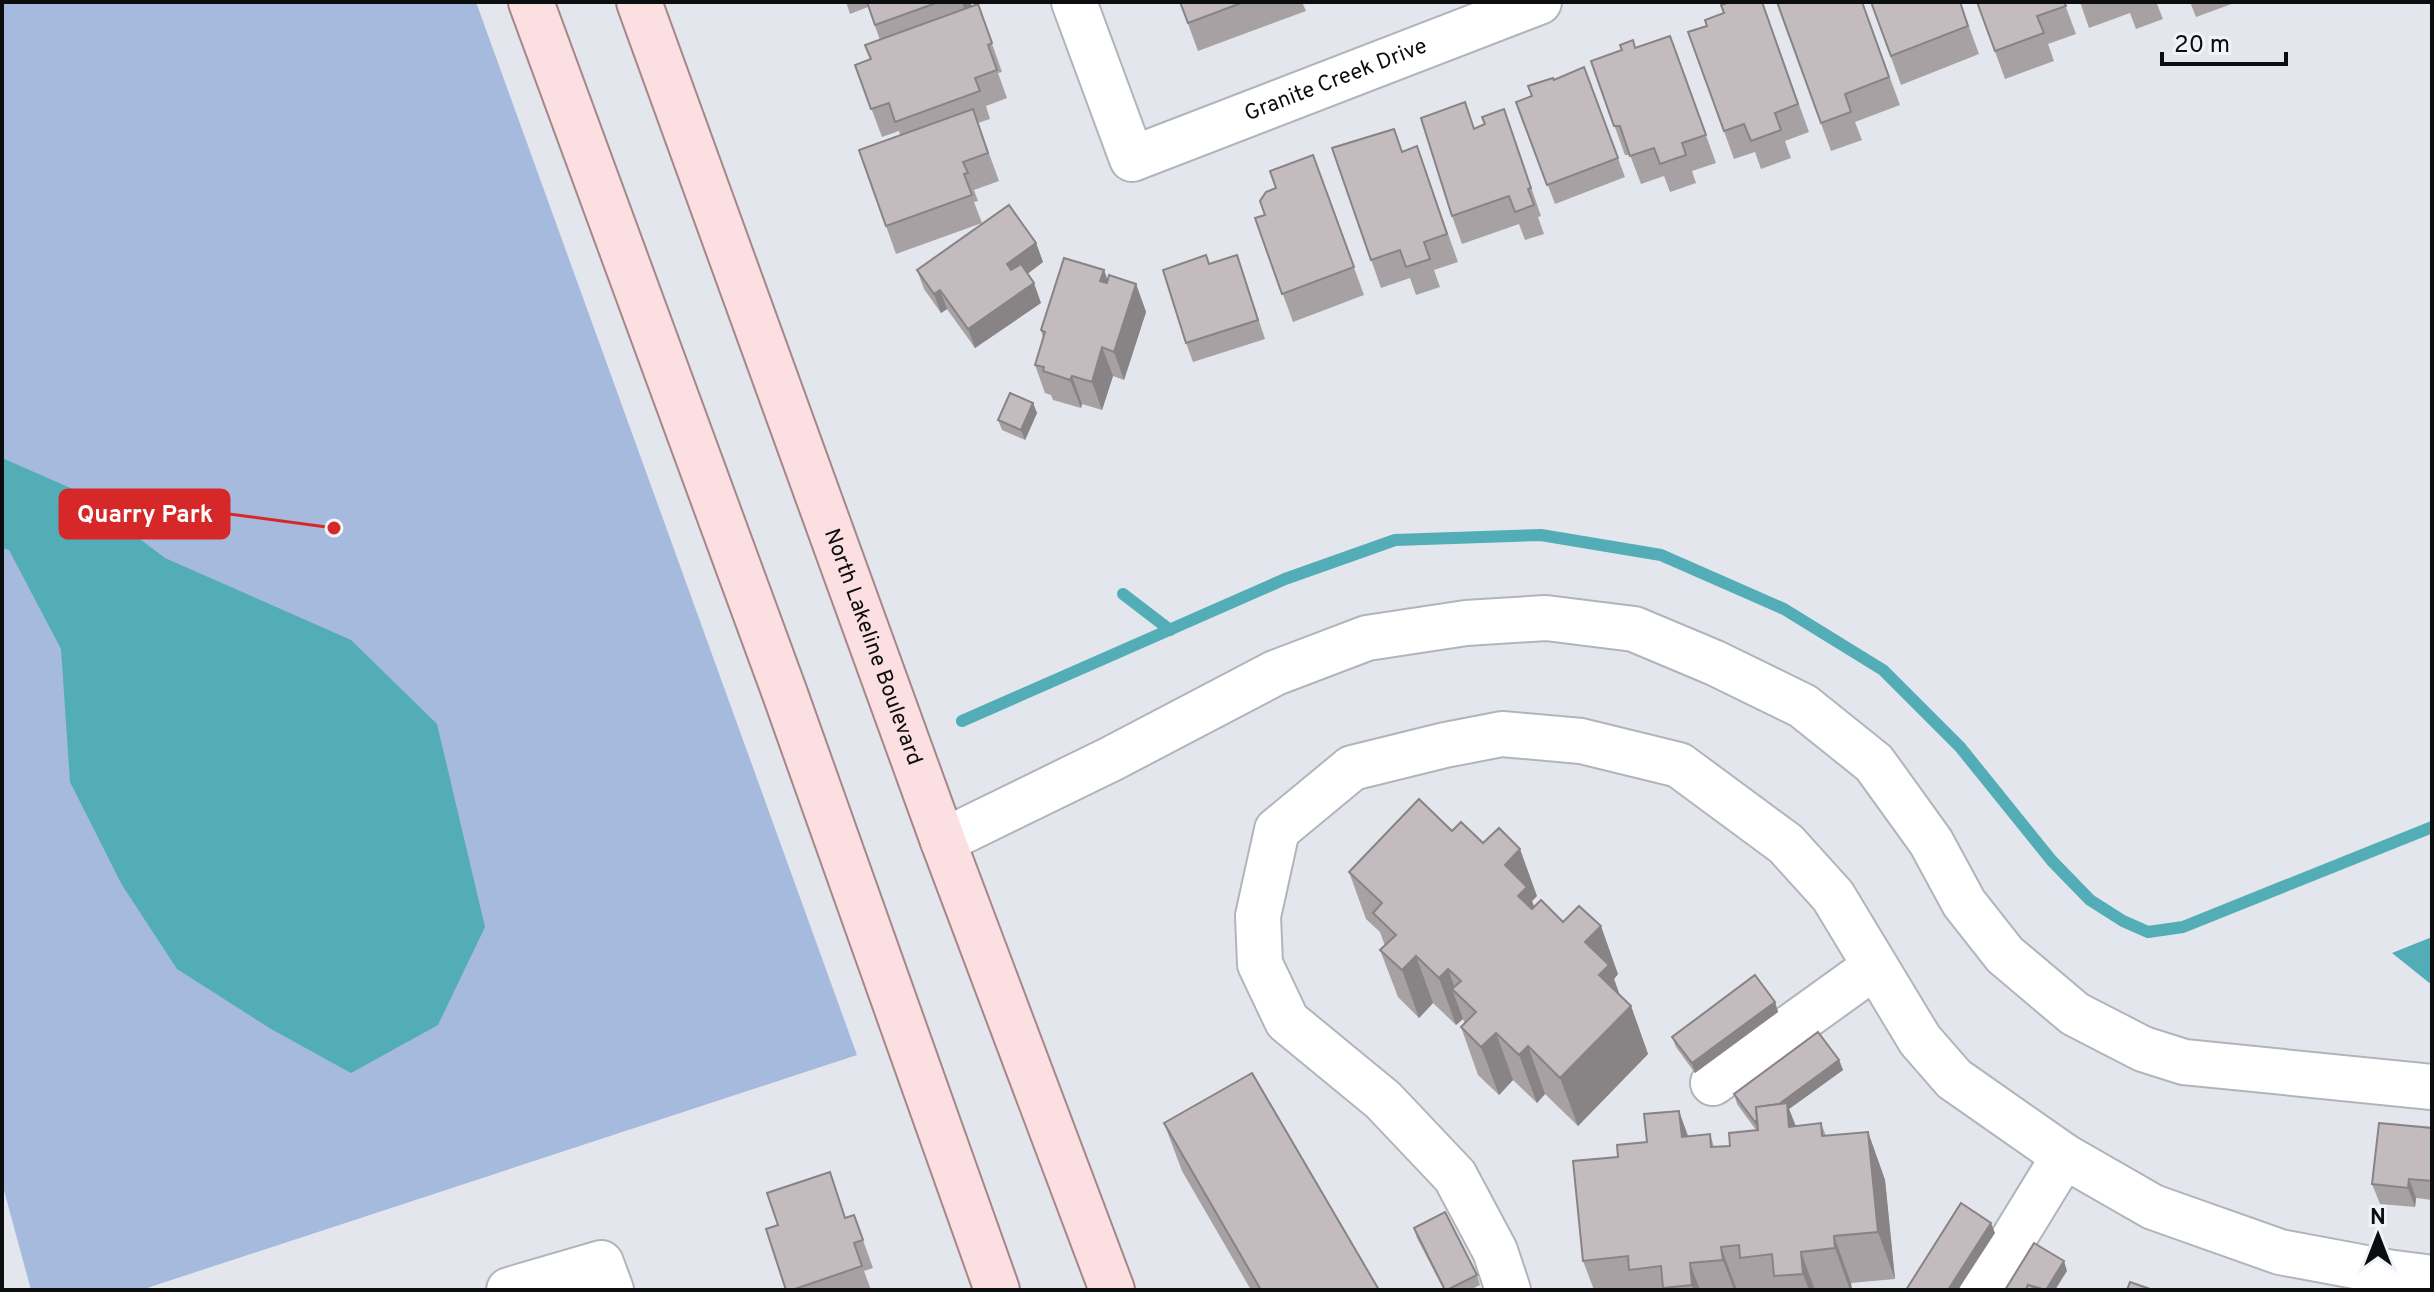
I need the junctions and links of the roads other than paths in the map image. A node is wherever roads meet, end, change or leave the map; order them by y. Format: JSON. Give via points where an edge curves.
{"nodes":[{"id":1,"x":531,"y":2,"type":"edge"},
{"id":2,"x":639,"y":2,"type":"edge"},
{"id":3,"x":1074,"y":2,"type":"edge"},
{"id":4,"x":1539,"y":2,"type":"edge"},
{"id":5,"x":943,"y":841,"type":"junction"},
{"id":6,"x":1874,"y":967,"type":"junction"},
{"id":7,"x":1713,"y":1083,"type":"dead end"},
{"id":8,"x":2432,"y":1087,"type":"edge"},
{"id":9,"x":2064,"y":1156,"type":"junction"},
{"id":10,"x":606,"y":1277,"type":"edge"},
{"id":11,"x":2432,"y":1278,"type":"edge"},
{"id":12,"x":509,"y":1290,"type":"edge"},
{"id":13,"x":997,"y":1290,"type":"edge"},
{"id":14,"x":1112,"y":1290,"type":"edge"},
{"id":15,"x":1508,"y":1290,"type":"edge"},
{"id":16,"x":1982,"y":1290,"type":"edge"}],
"edges":[{"from":1,"to":13,"type":"main road"},
{"from":2,"to":5,"type":"main road","name":"North Lakeline Boulevard"},
{"from":3,"to":4,"type":"street","name":"Granite Creek Drive","via":[[1132,159]]},
{"from":5,"to":8,"type":"street","via":[[1275,673],[1367,638],[1546,618],[1634,629],[1803,706],[1874,763],[1931,842],[1964,903],[2005,955],[2075,1014],[2143,1049],[2184,1062]]},
{"from":5,"to":14,"type":"main road","name":"North Lakeline Boulevard"},
{"from":6,"to":7,"type":"street"},
{"from":6,"to":9,"type":"street","via":[[1920,1040],[1954,1079]]},
{"from":6,"to":15,"type":"street","via":[[1833,896],[1786,844],[1679,765],[1581,741],[1502,734],[1352,768],[1277,830],[1258,928],[1260,964],[1287,1021],[1383,1100],[1455,1176],[1495,1251]]},
{"from":9,"to":11,"type":"street","via":[[2153,1207],[2280,1252]]},
{"from":9,"to":16,"type":"street"},
{"from":10,"to":12,"type":"street"}]}
